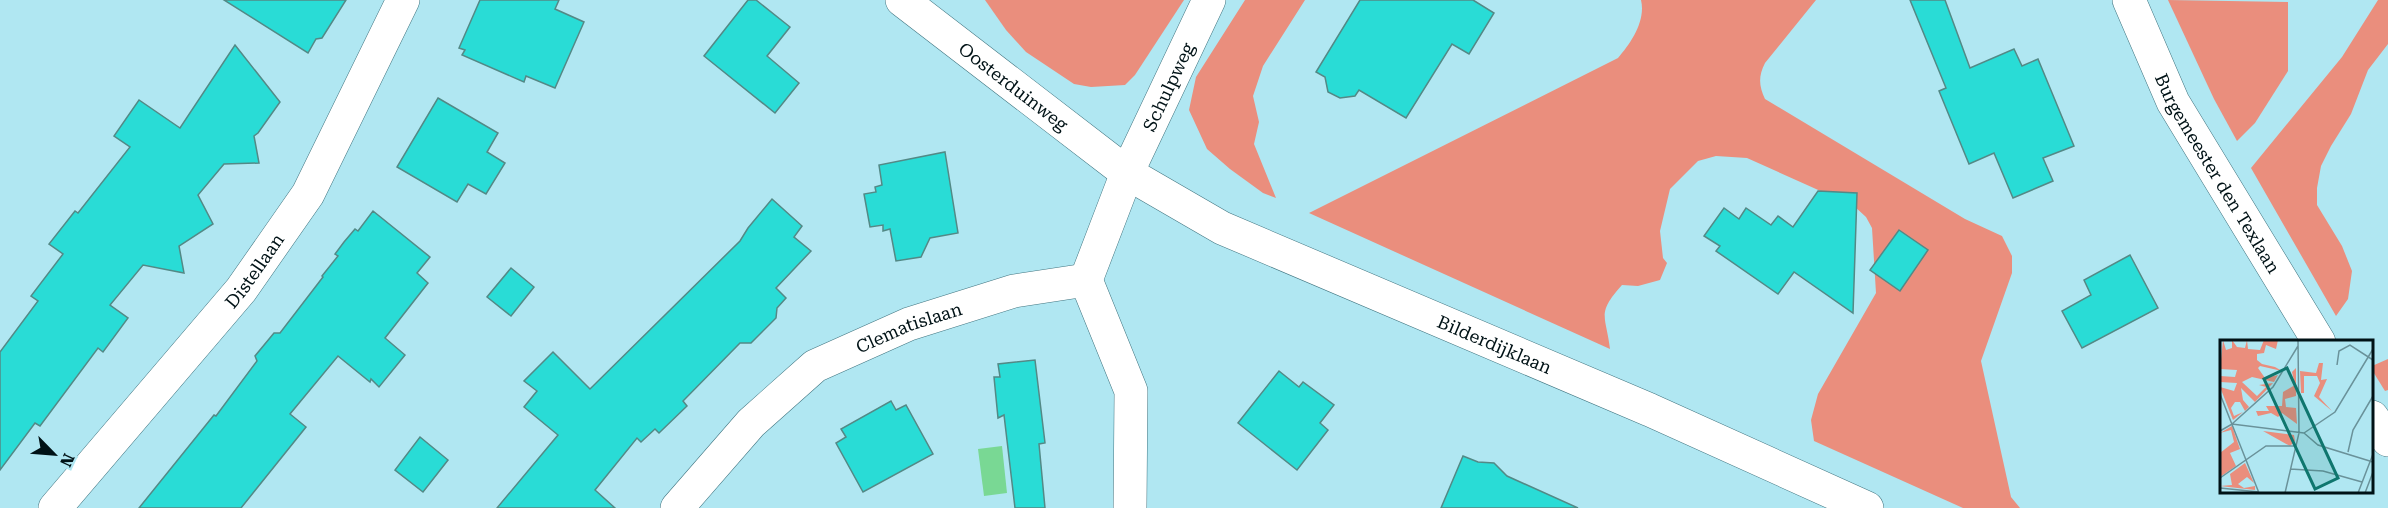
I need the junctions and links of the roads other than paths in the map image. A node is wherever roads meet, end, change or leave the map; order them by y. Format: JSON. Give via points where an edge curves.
{"nodes":[{"id":1,"x":403,"y":0,"type":"edge"},
{"id":2,"x":1209,"y":0,"type":"edge"},
{"id":3,"x":2129,"y":0,"type":"edge"},
{"id":4,"x":915,"y":4,"type":"edge"},
{"id":5,"x":1127,"y":173,"type":"junction"},
{"id":6,"x":1086,"y":280,"type":"junction"},
{"id":7,"x":2318,"y":340,"type":"edge"},
{"id":8,"x":2373,"y":418,"type":"edge"},
{"id":9,"x":2388,"y":440,"type":"edge"},
{"id":10,"x":55,"y":508,"type":"edge"},
{"id":11,"x":677,"y":508,"type":"edge"},
{"id":12,"x":1130,"y":508,"type":"edge"},
{"id":13,"x":1867,"y":508,"type":"edge"}],
"edges":[{"from":1,"to":10,"type":"street","name":"Distellaan","via":[[301,203],[241,290]]},
{"from":2,"to":5,"type":"street","name":"Schulpweg"},
{"from":3,"to":7,"type":"street","name":"Burgemeester den Texlaan","via":[[2173,102]]},
{"from":4,"to":5,"type":"street","name":"Oosterduinweg"},
{"from":5,"to":6,"type":"street"},
{"from":5,"to":13,"type":"street","name":"Bilderdijklaan","via":[[1222,228],[1650,410]]},
{"from":6,"to":11,"type":"street","name":"Clematislaan","via":[[1014,291],[951,310],[909,324],[815,366],[751,423]]},
{"from":6,"to":12,"type":"street","via":[[1131,391]]},
{"from":8,"to":9,"type":"street"}]}
